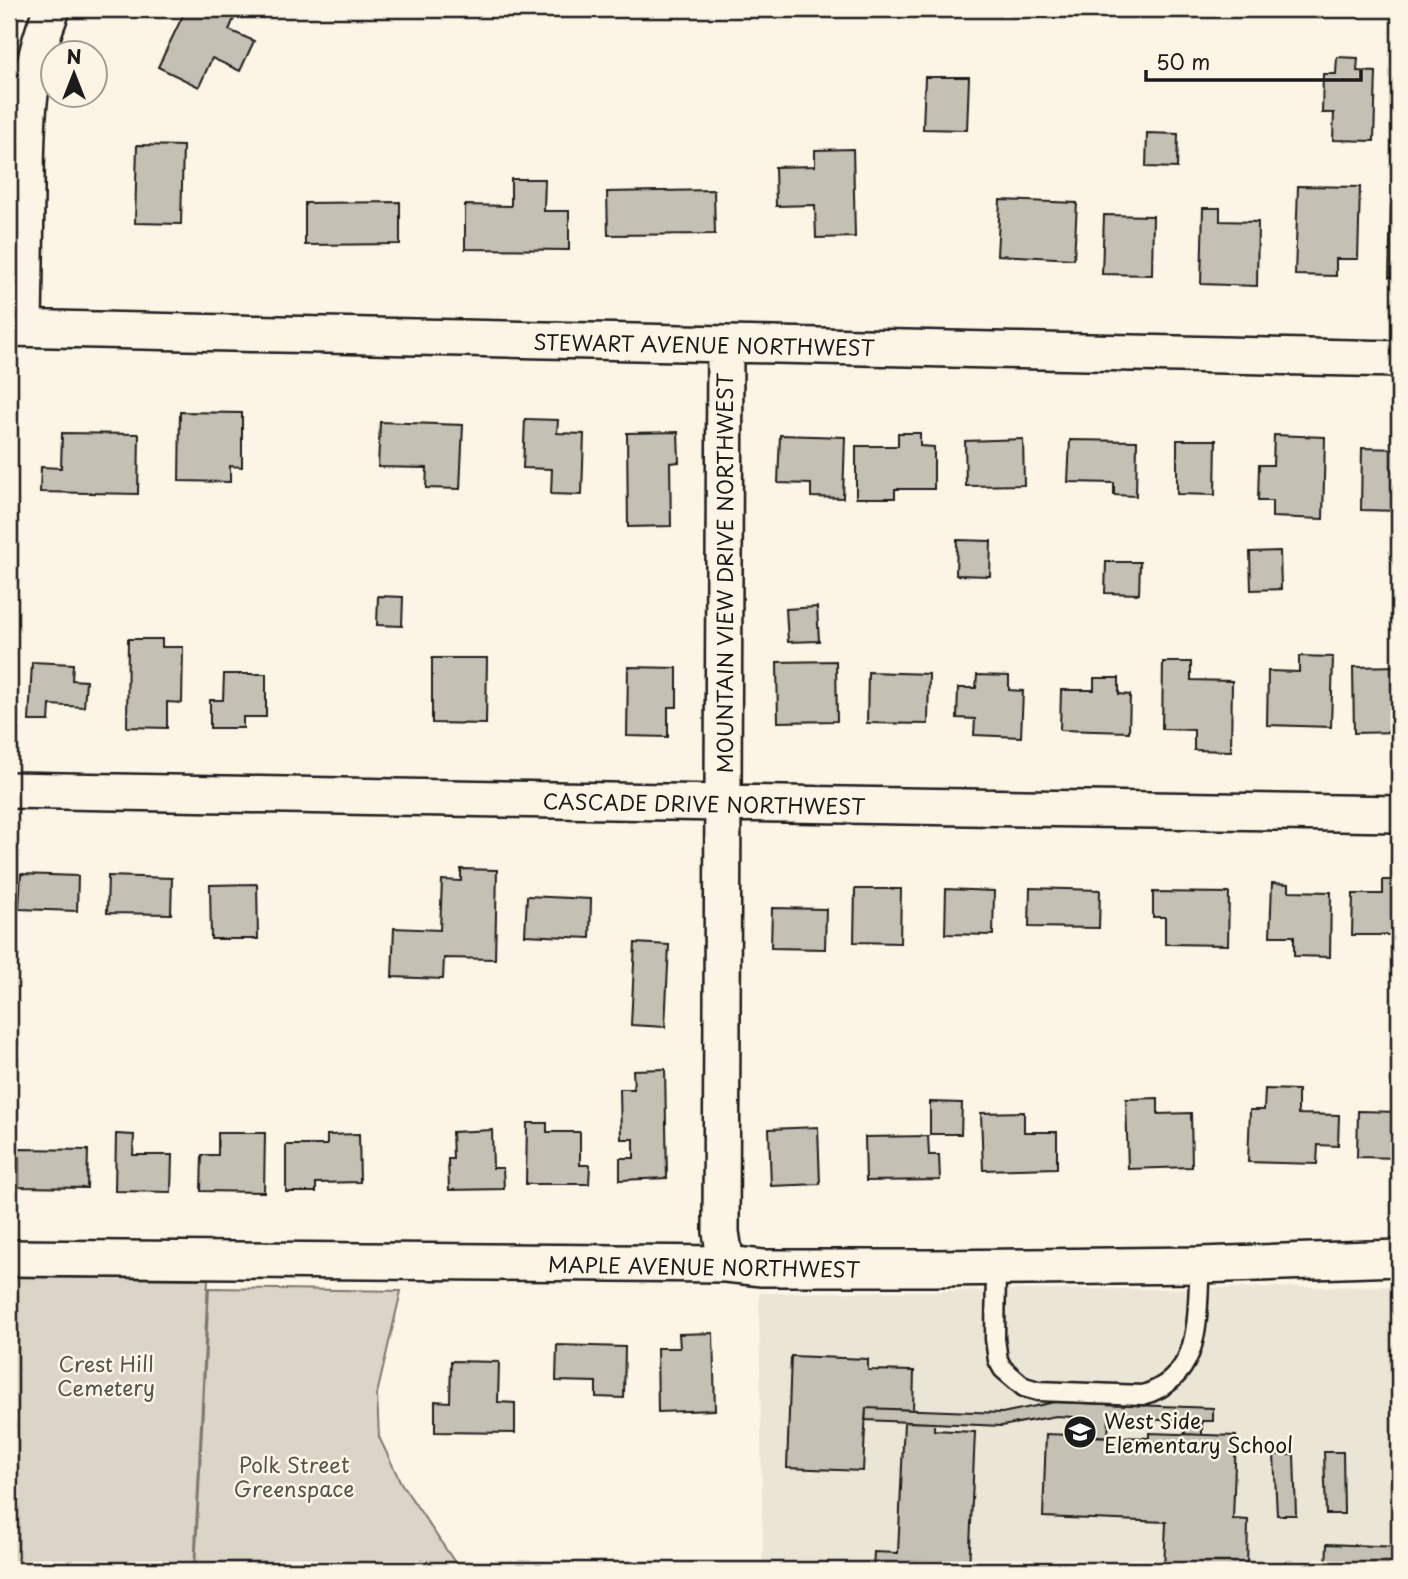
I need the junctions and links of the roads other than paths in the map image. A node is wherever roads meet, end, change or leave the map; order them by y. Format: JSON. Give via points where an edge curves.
{"nodes":[{"id":1,"x":52,"y":9,"type":"edge"},
{"id":2,"x":16,"y":328,"type":"edge"},
{"id":3,"x":725,"y":344,"type":"junction"},
{"id":4,"x":1399,"y":359,"type":"edge"},
{"id":5,"x":9,"y":790,"type":"edge"},
{"id":6,"x":723,"y":803,"type":"junction"},
{"id":7,"x":1399,"y":814,"type":"edge"},
{"id":8,"x":9,"y":1258,"type":"edge"},
{"id":9,"x":1399,"y":1258,"type":"edge"},
{"id":10,"x":726,"y":1264,"type":"junction"},
{"id":11,"x":1200,"y":1265,"type":"junction"},
{"id":12,"x":996,"y":1268,"type":"junction"}],
"edges":[{"from":1,"to":2,"type":"street","via":[[31,80]]},
{"from":2,"to":3,"type":"street","name":"STEWART AVENUE NORTHWEST"},
{"from":3,"to":4,"type":"street","name":"STEWART AVENUE NORTHWEST"},
{"from":3,"to":6,"type":"street","name":"MOUNTAIN VIEW DRIVE NORTHWEST"},
{"from":5,"to":6,"type":"street","name":"CASCADE DRIVE NORTHWEST"},
{"from":6,"to":7,"type":"street","name":"CASCADE DRIVE NORTHWEST"},
{"from":6,"to":10,"type":"street","name":"MOUNTAIN VIEW DRIVE NORTHWEST","via":[[720,1232]]},
{"from":8,"to":10,"type":"street","name":"MAPLE AVENUE NORTHWEST"},
{"from":9,"to":11,"type":"street","name":"MAPLE AVENUE NORTHWEST"},
{"from":10,"to":12,"type":"street","name":"MAPLE AVENUE NORTHWEST","via":[[762,1269]]},
{"from":11,"to":12,"type":"street","name":"MAPLE AVENUE NORTHWEST"},
{"from":11,"to":12,"type":"lane","via":[[1190,1355],[1171,1380],[1143,1395],[1038,1391],[1011,1376],[995,1351]]}]}
